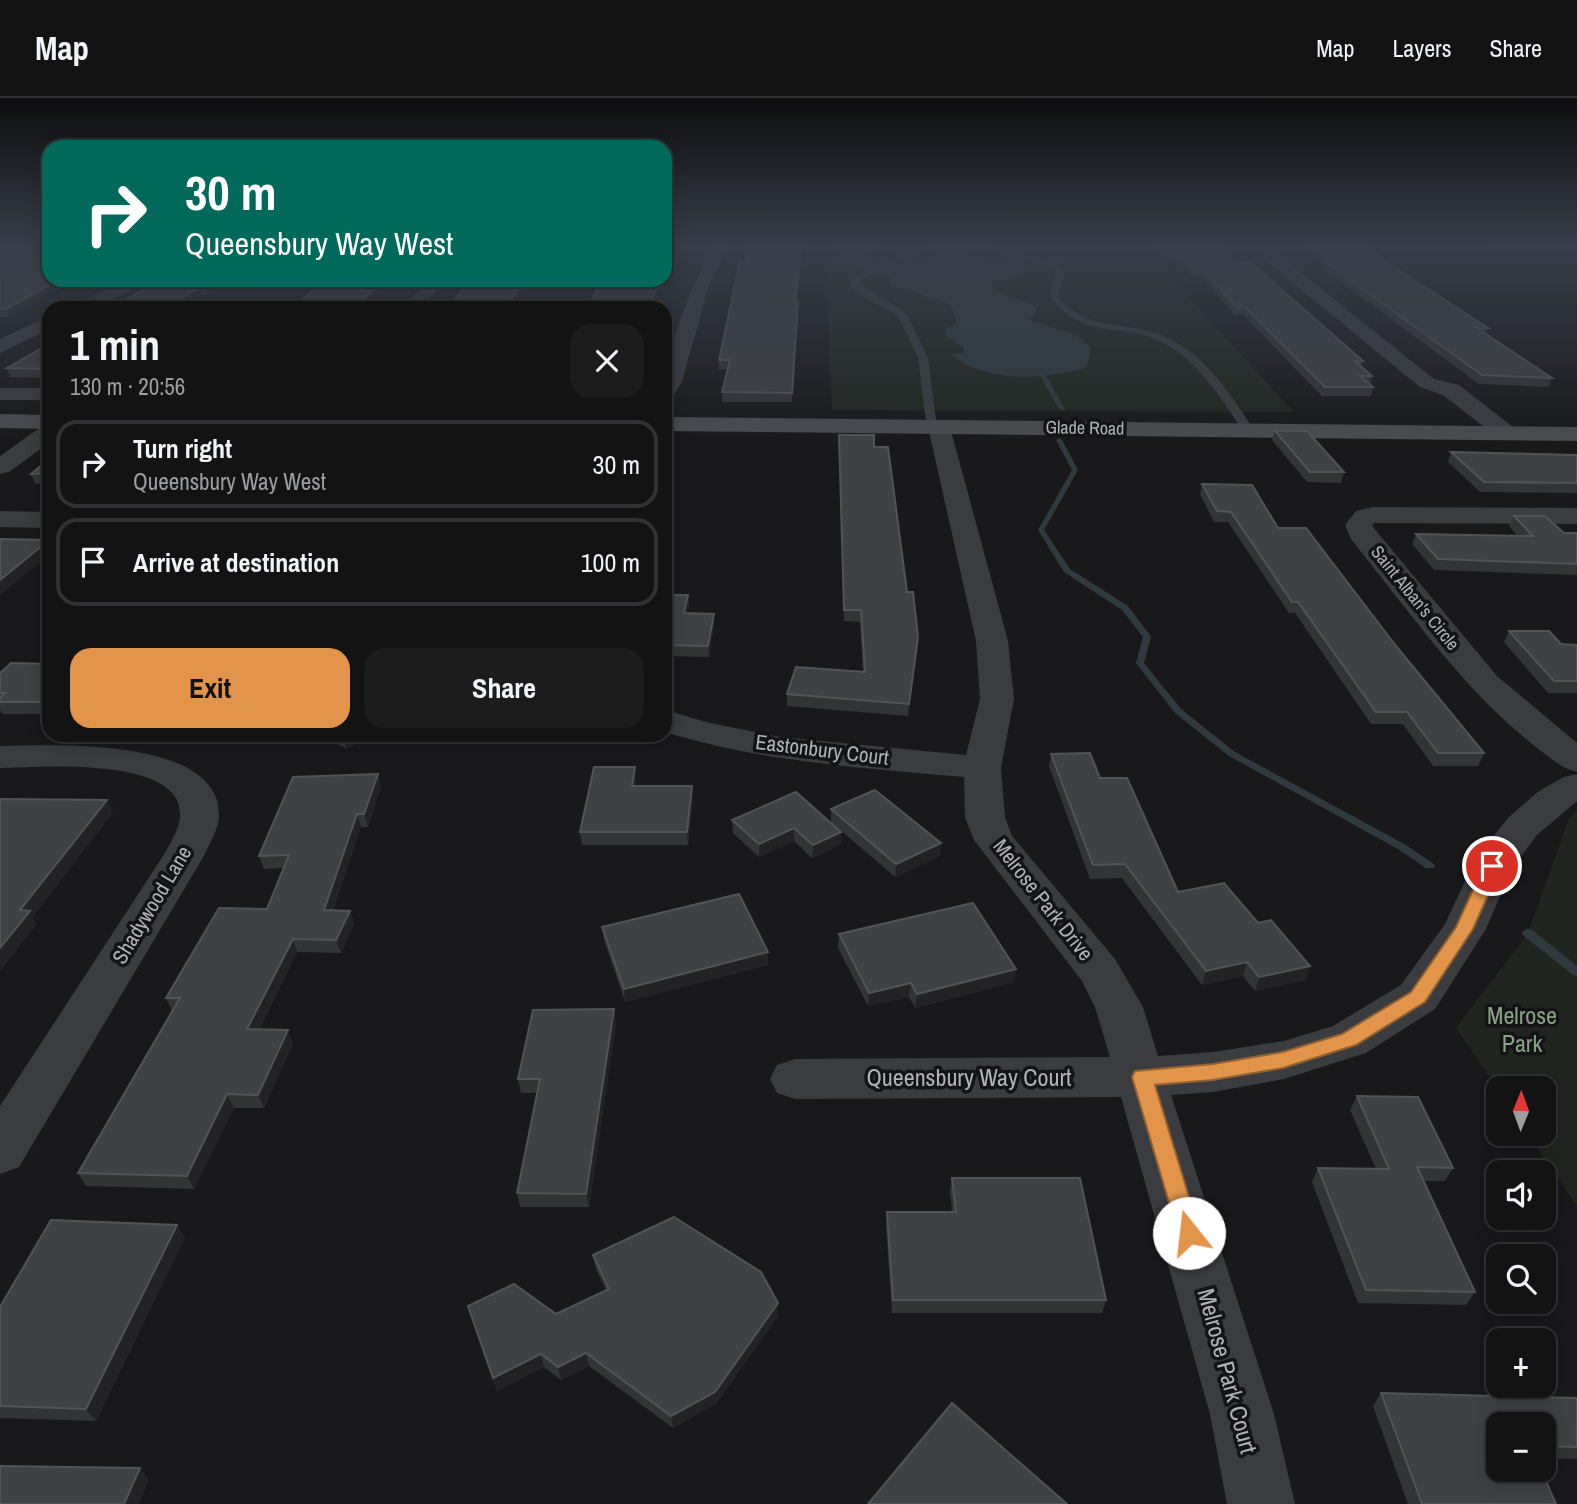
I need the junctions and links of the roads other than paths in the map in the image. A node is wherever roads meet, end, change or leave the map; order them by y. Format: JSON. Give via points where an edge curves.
{"nodes":[{"id":1,"x":693,"y":312,"type":"edge"},
{"id":2,"x":899,"y":312,"type":"edge"},
{"id":3,"x":1066,"y":312,"type":"edge"},
{"id":4,"x":1339,"y":312,"type":"edge"},
{"id":5,"x":42,"y":326,"type":"edge"},
{"id":6,"x":0,"y":347,"type":"edge"},
{"id":7,"x":672,"y":381,"type":"edge"},
{"id":8,"x":1427,"y":383,"type":"junction"},
{"id":9,"x":0,"y":394,"type":"edge"},
{"id":10,"x":42,"y":394,"type":"edge"},
{"id":11,"x":0,"y":421,"type":"edge"},
{"id":12,"x":42,"y":422,"type":"edge"},
{"id":13,"x":672,"y":424,"type":"edge"},
{"id":14,"x":935,"y":427,"type":"junction"},
{"id":15,"x":1577,"y":429,"type":"edge"},
{"id":16,"x":1248,"y":430,"type":"junction"},
{"id":17,"x":1469,"y":432,"type":"junction"},
{"id":18,"x":1504,"y":432,"type":"junction"},
{"id":19,"x":1577,"y":434,"type":"edge"},
{"id":20,"x":42,"y":437,"type":"edge"},
{"id":21,"x":0,"y":467,"type":"edge"},
{"id":22,"x":1577,"y":516,"type":"edge"},
{"id":23,"x":0,"y":519,"type":"edge"},
{"id":24,"x":42,"y":520,"type":"edge"},
{"id":25,"x":672,"y":724,"type":"edge"},
{"id":26,"x":0,"y":757,"type":"edge"},
{"id":27,"x":1577,"y":761,"type":"edge"},
{"id":28,"x":982,"y":768,"type":"junction"},
{"id":29,"x":1577,"y":785,"type":"edge"},
{"id":30,"x":1143,"y":1077,"type":"junction"},
{"id":31,"x":795,"y":1079,"type":"dead end"},
{"id":32,"x":0,"y":1151,"type":"edge"},
{"id":33,"x":1261,"y":1504,"type":"edge"}],
"edges":[{"from":1,"to":7,"type":"street"},
{"from":2,"to":14,"type":"lane","via":[[923,358]]},
{"from":3,"to":16,"type":"lane","via":[[1089,324],[1163,339],[1201,363]]},
{"from":4,"to":8,"type":"street"},
{"from":5,"to":6,"type":"street"},
{"from":8,"to":17,"type":"street","via":[[1420,390]]},
{"from":8,"to":18,"type":"street","via":[[1451,390]]},
{"from":9,"to":10,"type":"street"},
{"from":11,"to":12,"type":"main road"},
{"from":13,"to":14,"type":"main road","name":"Glade Road"},
{"from":14,"to":16,"type":"main road","name":"Glade Road"},
{"from":14,"to":28,"type":"street","name":"Melrose Park Drive","via":[[992,641],[997,699]]},
{"from":15,"to":18,"type":"main road","name":"Glade Road"},
{"from":16,"to":17,"type":"main road","name":"Glade Road"},
{"from":17,"to":18,"type":"main road","name":"Glade Road"},
{"from":18,"to":19,"type":"main road","name":"Glade Road"},
{"from":20,"to":21,"type":"street"},
{"from":22,"to":27,"type":"street","name":"Saint Alban's Circle","via":[[1373,515],[1358,525],[1485,683]]},
{"from":23,"to":24,"type":"street"},
{"from":25,"to":28,"type":"street","name":"Eastonbury Court","via":[[771,746]]},
{"from":26,"to":32,"type":"street","name":"Shadywood Lane","via":[[81,757],[145,764],[174,773],[192,786],[201,812],[186,854]]},
{"from":28,"to":30,"type":"street","name":"Melrose Park Drive","via":[[985,817],[994,840],[1099,971],[1119,1007]]},
{"from":29,"to":30,"type":"street","name":"Queensbury Way Court","via":[[1523,826],[1492,866],[1464,929],[1418,997],[1349,1040],[1283,1060]]},
{"from":30,"to":31,"type":"street","name":"Queensbury Way Court"},
{"from":30,"to":33,"type":"street","name":"Melrose Park Court","via":[[1242,1414]]}]}
